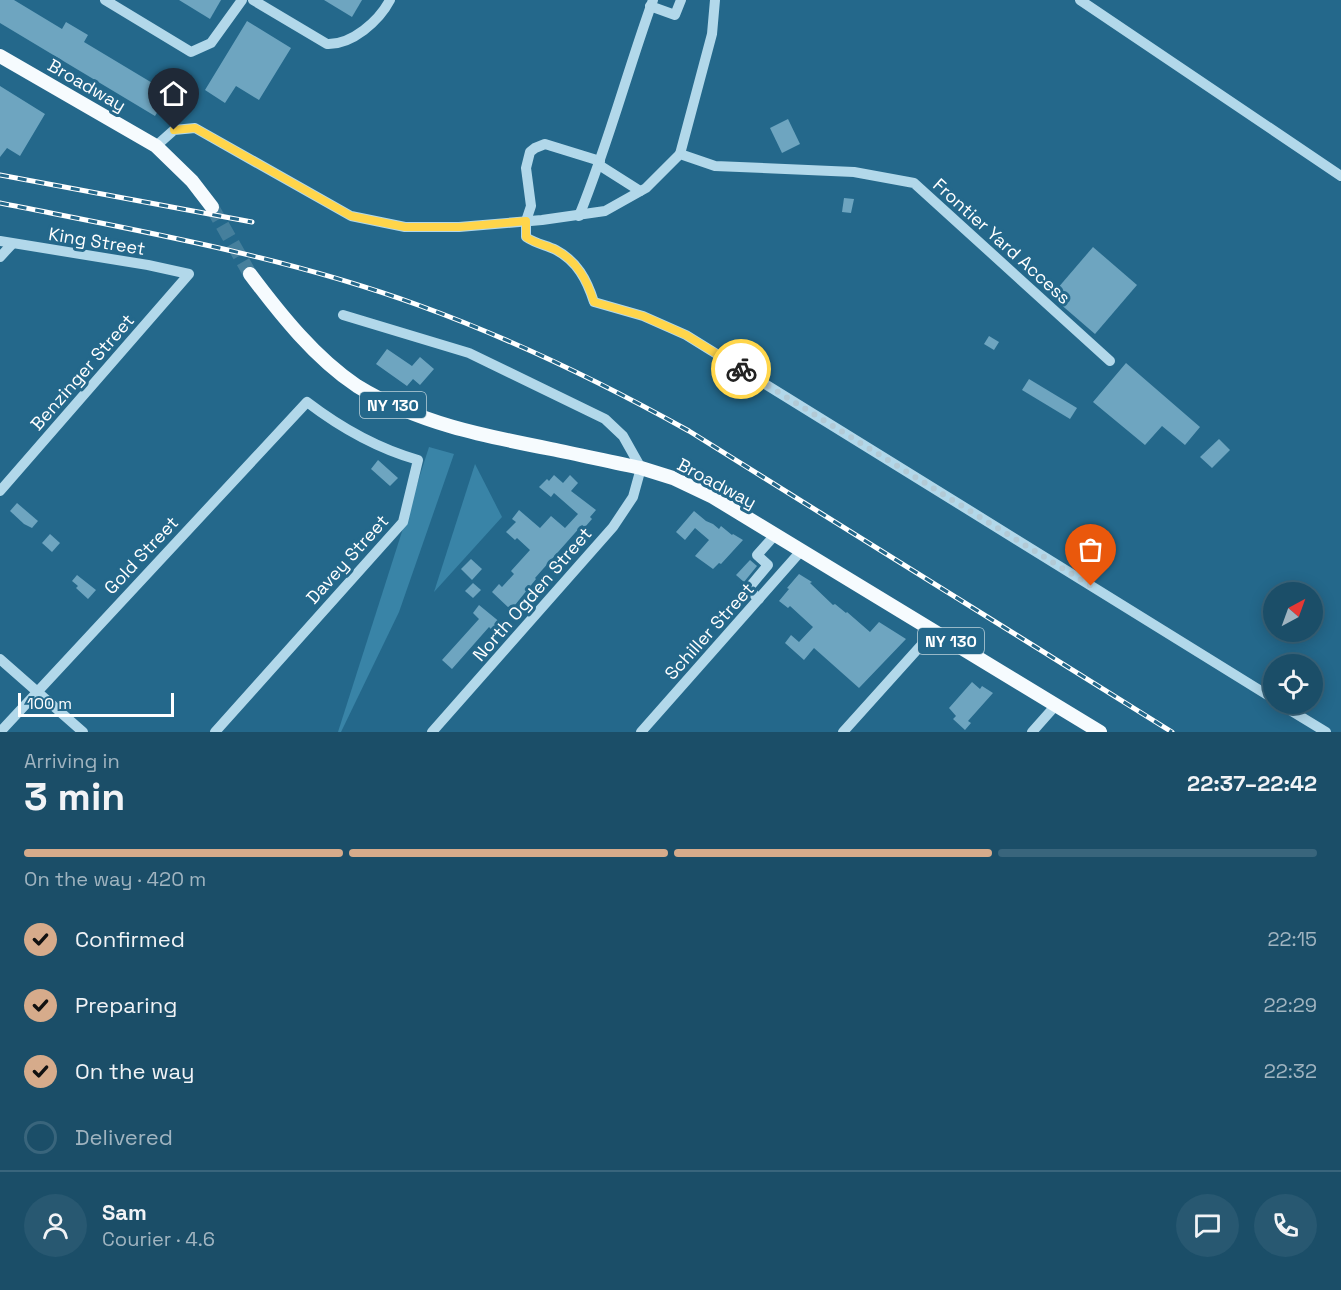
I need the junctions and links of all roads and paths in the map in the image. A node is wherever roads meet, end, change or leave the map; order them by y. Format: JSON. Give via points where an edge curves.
{"nodes":[{"id":1,"x":105,"y":0,"type":"edge"},
{"id":2,"x":242,"y":0,"type":"edge"},
{"id":3,"x":253,"y":0,"type":"edge"},
{"id":4,"x":390,"y":0,"type":"edge"},
{"id":5,"x":681,"y":0,"type":"edge"},
{"id":6,"x":715,"y":0,"type":"edge"},
{"id":7,"x":1080,"y":0,"type":"edge"},
{"id":8,"x":652,"y":3,"type":"edge"},
{"id":9,"x":0,"y":56,"type":"edge"},
{"id":10,"x":156,"y":146,"type":"junction"},
{"id":11,"x":680,"y":154,"type":"junction"},
{"id":12,"x":599,"y":163,"type":"junction"},
{"id":13,"x":1341,"y":176,"type":"edge"},
{"id":14,"x":640,"y":191,"type":"junction"},
{"id":15,"x":212,"y":207,"type":"tunnel mouth"},
{"id":16,"x":579,"y":216,"type":"junction"},
{"id":17,"x":526,"y":221,"type":"junction"},
{"id":18,"x":0,"y":241,"type":"edge"},
{"id":19,"x":12,"y":244,"type":"junction"},
{"id":20,"x":0,"y":257,"type":"edge"},
{"id":21,"x":189,"y":274,"type":"joint"},
{"id":22,"x":250,"y":274,"type":"tunnel mouth"},
{"id":23,"x":343,"y":315,"type":"dead end"},
{"id":24,"x":1110,"y":361,"type":"dead end"},
{"id":25,"x":307,"y":402,"type":"joint"},
{"id":26,"x":640,"y":468,"type":"junction"},
{"id":27,"x":0,"y":491,"type":"edge"},
{"id":28,"x":775,"y":536,"type":"junction"},
{"id":29,"x":801,"y":551,"type":"junction"},
{"id":30,"x":759,"y":599,"type":"junction"},
{"id":31,"x":934,"y":631,"type":"junction"},
{"id":32,"x":0,"y":659,"type":"edge"},
{"id":33,"x":37,"y":692,"type":"junction"},
{"id":34,"x":1263,"y":692,"type":"edge"},
{"id":35,"x":1056,"y":705,"type":"junction"},
{"id":36,"x":1297,"y":714,"type":"edge"},
{"id":37,"x":0,"y":732,"type":"edge"},
{"id":38,"x":83,"y":732,"type":"edge"},
{"id":39,"x":215,"y":732,"type":"edge"},
{"id":40,"x":432,"y":732,"type":"edge"},
{"id":41,"x":640,"y":732,"type":"edge"},
{"id":42,"x":843,"y":732,"type":"edge"},
{"id":43,"x":1032,"y":732,"type":"edge"},
{"id":44,"x":1100,"y":732,"type":"edge"},
{"id":45,"x":1326,"y":732,"type":"edge"}],
"edges":[{"from":1,"to":2,"type":"street","via":[[191,52],[211,44]]},
{"from":3,"to":4,"type":"street","via":[[327,44],[336,45],[368,26]]},
{"from":5,"to":8,"type":"street","via":[[675,15]]},
{"from":6,"to":11,"type":"street","via":[[712,34]]},
{"from":7,"to":13,"type":"street"},
{"from":8,"to":12,"type":"street"},
{"from":9,"to":10,"type":"main road","name":"Broadway"},
{"from":10,"to":15,"type":"main road","name":"Broadway"},
{"from":10,"to":17,"type":"street","via":[[174,130],[195,128],[351,216],[378,222],[459,227]]},
{"from":11,"to":14,"type":"street"},
{"from":11,"to":24,"type":"street","name":"Frontier Yard Access","via":[[715,166],[854,172],[914,183]]},
{"from":12,"to":14,"type":"street"},
{"from":12,"to":16,"type":"street"},
{"from":12,"to":17,"type":"street","via":[[545,144],[535,148],[526,168],[531,206]]},
{"from":14,"to":16,"type":"street","via":[[605,211]]},
{"from":16,"to":17,"type":"street"},
{"from":17,"to":34,"type":"street","via":[[526,237],[555,249],[573,262],[588,283],[594,302],[643,316],[686,335]]},
{"from":18,"to":19,"type":"street","name":"King Street"},
{"from":19,"to":20,"type":"street"},
{"from":19,"to":21,"type":"street","name":"King Street"},
{"from":21,"to":27,"type":"street","name":"Benzinger Street"},
{"from":22,"to":26,"type":"main road","name":"Broadway","number":"NY 130","via":[[279,313],[317,352],[356,385],[394,406],[442,425]]},
{"from":23,"to":26,"type":"street","via":[[469,353],[604,419],[623,436]]},
{"from":25,"to":33,"type":"street","name":"Gold Street"},
{"from":25,"to":39,"type":"street","name":"Davey Street","via":[[355,435],[418,460],[403,522]]},
{"from":26,"to":28,"type":"main road","name":"Broadway","number":"NY 130","via":[[713,497]]},
{"from":26,"to":40,"type":"street","name":"North Ogden Street","via":[[633,497],[613,528]]},
{"from":28,"to":29,"type":"main road","name":"Broadway","number":"NY 130"},
{"from":28,"to":30,"type":"street","via":[[758,555],[768,565],[748,589]]},
{"from":29,"to":30,"type":"street","name":"Schiller Street"},
{"from":29,"to":31,"type":"main road","name":"Broadway","number":"NY 130"},
{"from":30,"to":41,"type":"street","name":"Schiller Street"},
{"from":31,"to":35,"type":"main road","name":"Broadway","number":"NY 130"},
{"from":31,"to":42,"type":"street"},
{"from":32,"to":33,"type":"street"},
{"from":33,"to":37,"type":"street","name":"Gold Street"},
{"from":33,"to":38,"type":"street"},
{"from":35,"to":43,"type":"street"},
{"from":35,"to":44,"type":"main road","name":"Broadway","number":"NY 130"},
{"from":36,"to":45,"type":"street"}]}
